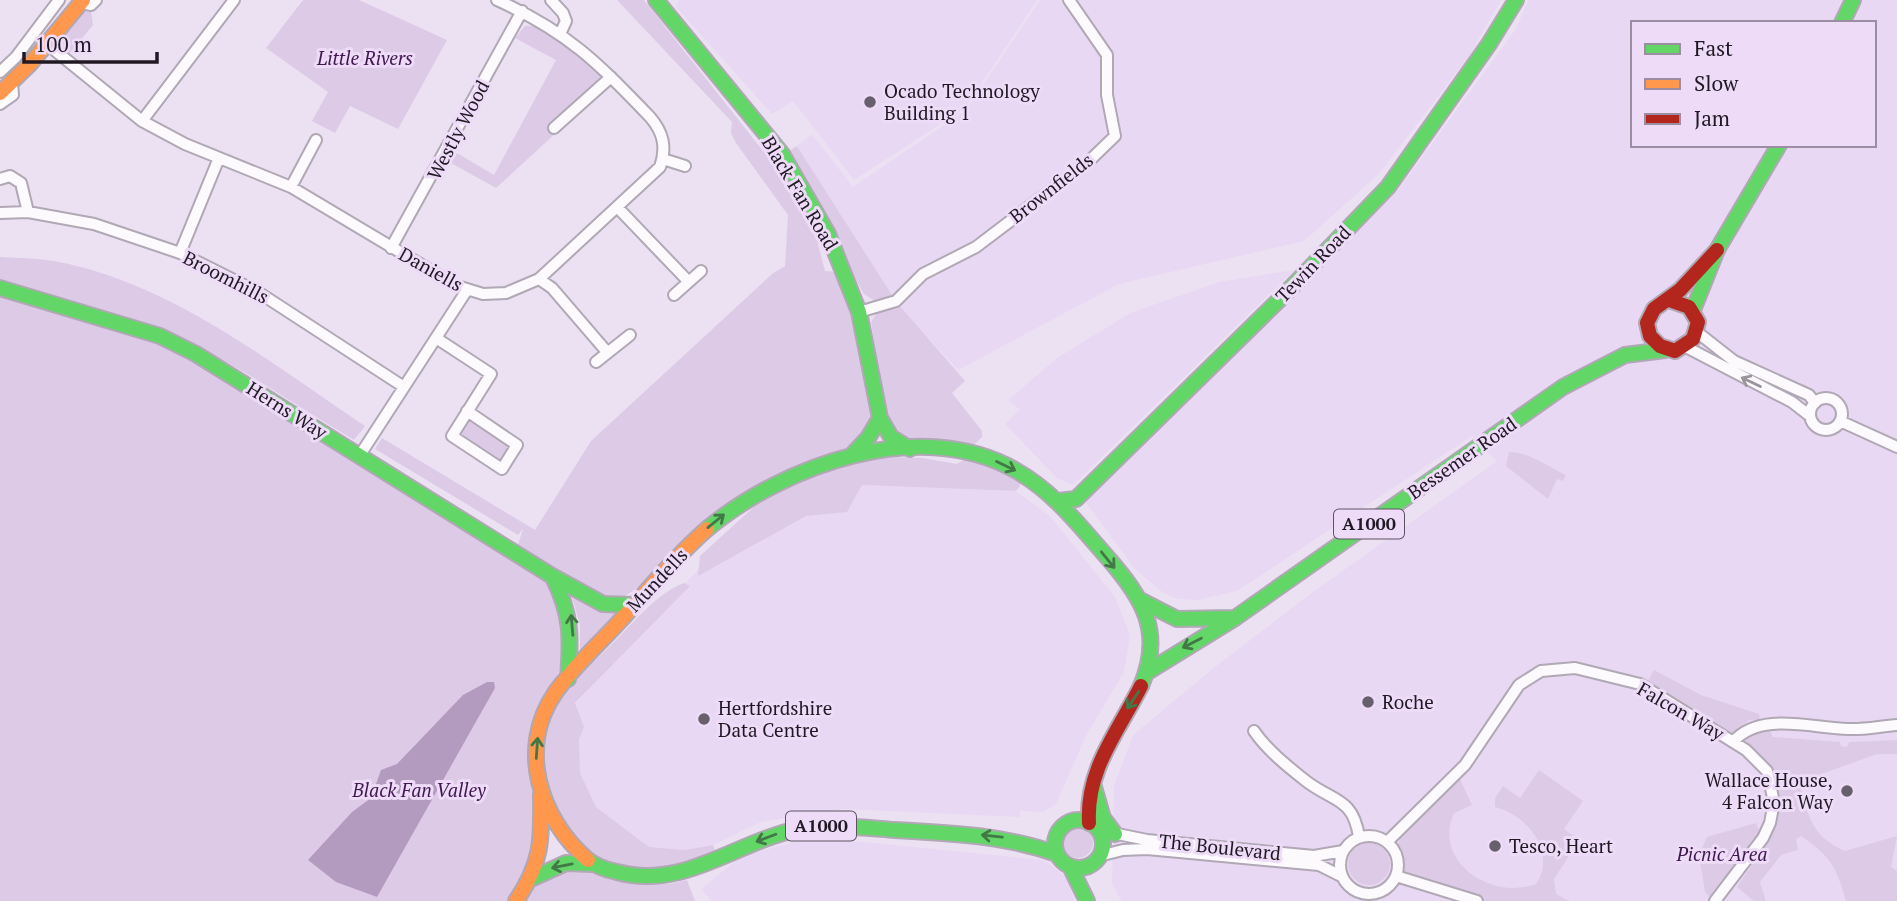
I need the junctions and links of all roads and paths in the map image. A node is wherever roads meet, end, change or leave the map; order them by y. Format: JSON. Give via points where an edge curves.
{"nodes":[{"id":1,"x":59,"y":0,"type":"edge"},
{"id":2,"x":96,"y":0,"type":"edge"},
{"id":3,"x":234,"y":0,"type":"edge"},
{"id":4,"x":497,"y":0,"type":"edge"},
{"id":5,"x":551,"y":0,"type":"edge"},
{"id":6,"x":1069,"y":0,"type":"edge"},
{"id":7,"x":1516,"y":0,"type":"edge"},
{"id":8,"x":1853,"y":0,"type":"edge"},
{"id":9,"x":82,"y":2,"type":"edge"},
{"id":10,"x":662,"y":2,"type":"edge"},
{"id":11,"x":522,"y":11,"type":"junction"},
{"id":12,"x":1843,"y":21,"type":"edge"},
{"id":13,"x":561,"y":32,"type":"junction"},
{"id":14,"x":47,"y":44,"type":"junction"},
{"id":15,"x":0,"y":72,"type":"edge"},
{"id":16,"x":611,"y":77,"type":"junction"},
{"id":17,"x":12,"y":83,"type":"junction"},
{"id":18,"x":0,"y":93,"type":"edge"},
{"id":19,"x":0,"y":104,"type":"edge"},
{"id":20,"x":142,"y":121,"type":"junction"},
{"id":21,"x":554,"y":128,"type":"dead end"},
{"id":22,"x":316,"y":140,"type":"dead end"},
{"id":23,"x":1778,"y":147,"type":"edge"},
{"id":24,"x":219,"y":158,"type":"junction"},
{"id":25,"x":663,"y":159,"type":"junction"},
{"id":26,"x":685,"y":166,"type":"dead end"},
{"id":27,"x":0,"y":179,"type":"edge"},
{"id":28,"x":290,"y":187,"type":"junction"},
{"id":29,"x":618,"y":208,"type":"junction"},
{"id":30,"x":28,"y":212,"type":"junction"},
{"id":31,"x":0,"y":213,"type":"edge"},
{"id":32,"x":391,"y":248,"type":"junction"},
{"id":33,"x":1717,"y":250,"type":"junction"},
{"id":34,"x":180,"y":253,"type":"junction"},
{"id":35,"x":701,"y":271,"type":"dead end"},
{"id":36,"x":539,"y":279,"type":"junction"},
{"id":37,"x":688,"y":281,"type":"junction"},
{"id":38,"x":0,"y":288,"type":"edge"},
{"id":39,"x":467,"y":290,"type":"junction"},
{"id":40,"x":674,"y":295,"type":"dead end"},
{"id":41,"x":1669,"y":300,"type":"junction"},
{"id":42,"x":1693,"y":310,"type":"junction"},
{"id":43,"x":859,"y":312,"type":"junction"},
{"id":44,"x":1648,"y":331,"type":"junction"},
{"id":45,"x":1697,"y":332,"type":"junction"},
{"id":46,"x":630,"y":335,"type":"dead end"},
{"id":47,"x":436,"y":338,"type":"junction"},
{"id":48,"x":1686,"y":347,"type":"junction"},
{"id":49,"x":1665,"y":350,"type":"junction"},
{"id":50,"x":607,"y":352,"type":"junction"},
{"id":51,"x":1625,"y":355,"type":"junction"},
{"id":52,"x":596,"y":362,"type":"dead end"},
{"id":53,"x":404,"y":387,"type":"junction"},
{"id":54,"x":1815,"y":403,"type":"junction"},
{"id":55,"x":467,"y":411,"type":"junction"},
{"id":56,"x":1810,"y":416,"type":"junction"},
{"id":57,"x":880,"y":418,"type":"junction"},
{"id":58,"x":1840,"y":421,"type":"junction"},
{"id":59,"x":1897,"y":447,"type":"edge"},
{"id":60,"x":910,"y":449,"type":"junction"},
{"id":61,"x":360,"y":455,"type":"junction"},
{"id":62,"x":851,"y":456,"type":"junction"},
{"id":63,"x":1076,"y":499,"type":"junction"},
{"id":64,"x":1058,"y":501,"type":"junction"},
{"id":65,"x":1075,"y":519,"type":"junction"},
{"id":66,"x":552,"y":576,"type":"junction"},
{"id":67,"x":1140,"y":600,"type":"junction"},
{"id":68,"x":634,"y":605,"type":"junction"},
{"id":69,"x":1235,"y":618,"type":"junction"},
{"id":70,"x":1149,"y":671,"type":"junction"},
{"id":71,"x":568,"y":679,"type":"junction"},
{"id":72,"x":1897,"y":725,"type":"edge"},
{"id":73,"x":1254,"y":731,"type":"dead end"},
{"id":74,"x":1733,"y":742,"type":"junction"},
{"id":75,"x":1091,"y":781,"type":"junction"},
{"id":76,"x":541,"y":790,"type":"junction"},
{"id":77,"x":1093,"y":827,"type":"junction"},
{"id":78,"x":1115,"y":834,"type":"junction"},
{"id":79,"x":1359,"y":837,"type":"junction"},
{"id":80,"x":1387,"y":842,"type":"junction"},
{"id":81,"x":1343,"y":851,"type":"junction"},
{"id":82,"x":1057,"y":853,"type":"junction"},
{"id":83,"x":1095,"y":860,"type":"junction"},
{"id":84,"x":593,"y":864,"type":"junction"},
{"id":85,"x":1070,"y":866,"type":"junction"},
{"id":86,"x":1341,"y":876,"type":"junction"},
{"id":87,"x":1396,"y":876,"type":"junction"},
{"id":88,"x":533,"y":878,"type":"junction"},
{"id":89,"x":1086,"y":896,"type":"edge"},
{"id":90,"x":516,"y":901,"type":"edge"},
{"id":91,"x":1477,"y":901,"type":"edge"},
{"id":92,"x":1715,"y":901,"type":"edge"}],
"edges":[{"from":1,"to":15,"type":"street"},
{"from":2,"to":9,"type":"street","via":[[91,5]]},
{"from":3,"to":20,"type":"street"},
{"from":4,"to":11,"type":"street"},
{"from":5,"to":13,"type":"street","via":[[566,21]]},
{"from":6,"to":43,"type":"street","name":"Brownfields","via":[[1107,55],[1107,95],[1115,136],[976,247],[923,274],[896,301]]},
{"from":7,"to":63,"type":"main road","name":"Tewin Road","via":[[1388,187]]},
{"from":8,"to":12,"type":"main road"},
{"from":9,"to":14,"type":"main road"},
{"from":10,"to":43,"type":"main road","name":"Black Fan Road","via":[[782,154],[828,234]]},
{"from":11,"to":13,"type":"street"},
{"from":11,"to":32,"type":"street","name":"Westly Wood"},
{"from":13,"to":16,"type":"street"},
{"from":14,"to":17,"type":"main road"},
{"from":14,"to":20,"type":"street","name":"Daniells"},
{"from":16,"to":21,"type":"street"},
{"from":16,"to":25,"type":"street","via":[[659,128]]},
{"from":17,"to":18,"type":"main road"},
{"from":17,"to":19,"type":"street","via":[[13,95]]},
{"from":20,"to":24,"type":"street","name":"Daniells"},
{"from":22,"to":28,"type":"street"},
{"from":23,"to":33,"type":"main road"},
{"from":24,"to":28,"type":"street","name":"Daniells"},
{"from":24,"to":34,"type":"street"},
{"from":25,"to":26,"type":"street"},
{"from":25,"to":29,"type":"street","name":"Daniells"},
{"from":27,"to":30,"type":"street","via":[[10,176],[22,183]]},
{"from":28,"to":32,"type":"street","name":"Daniells"},
{"from":29,"to":36,"type":"street","name":"Daniells"},
{"from":29,"to":37,"type":"street"},
{"from":30,"to":31,"type":"street","name":"Broomhills"},
{"from":30,"to":34,"type":"street","name":"Broomhills","via":[[94,224]]},
{"from":32,"to":39,"type":"street","name":"Daniells"},
{"from":33,"to":41,"type":"main road"},
{"from":33,"to":42,"type":"main road"},
{"from":34,"to":53,"type":"street","name":"Broomhills","via":[[258,292]]},
{"from":35,"to":37,"type":"street"},
{"from":36,"to":39,"type":"street","name":"Daniells","via":[[506,293]]},
{"from":36,"to":50,"type":"street"},
{"from":37,"to":40,"type":"street"},
{"from":38,"to":61,"type":"main road","name":"Herns Way","via":[[160,337],[196,354]]},
{"from":39,"to":47,"type":"street"},
{"from":41,"to":42,"type":"main road"},
{"from":41,"to":44,"type":"main road","number":"A1000","via":[[1653,309]]},
{"from":42,"to":45,"type":"main road"},
{"from":43,"to":57,"type":"main road","name":"Black Fan Road"},
{"from":44,"to":49,"type":"main road"},
{"from":44,"to":51,"type":"main road","name":"Bessemer Road","number":"A1000"},
{"from":45,"to":48,"type":"main road"},
{"from":45,"to":54,"type":"street","via":[[1734,361],[1809,395]]},
{"from":46,"to":50,"type":"street"},
{"from":47,"to":53,"type":"street"},
{"from":47,"to":55,"type":"street","via":[[491,374]]},
{"from":48,"to":49,"type":"main road","number":"A1000"},
{"from":56,"to":48,"type":"street","one_way":true},
{"from":49,"to":51,"type":"main road","name":"Bessemer Road","number":"A1000"},
{"from":50,"to":52,"type":"street"},
{"from":51,"to":69,"type":"main road","name":"Bessemer Road","number":"A1000","via":[[1563,387]]},
{"from":53,"to":61,"type":"street"},
{"from":54,"to":56,"type":"street"},
{"from":54,"to":58,"type":"street","via":[[1823,398],[1833,400],[1840,407]]},
{"from":55,"to":55,"type":"street","via":[[517,445],[502,469],[452,436]]},
{"from":56,"to":58,"type":"street","via":[[1820,429],[1833,428]]},
{"from":57,"to":60,"type":"main road","name":"Black Fan Road","via":[[891,437]]},
{"from":57,"to":62,"type":"main road"},
{"from":58,"to":59,"type":"street"},
{"from":60,"to":62,"type":"main road","name":"Mundells","number":"A1000"},
{"from":60,"to":64,"type":"main road","name":"Mundells","number":"A1000","one_way":true,"via":[[965,452],[990,459],[1019,472]]},
{"from":61,"to":66,"type":"main road","name":"Herns Way"},
{"from":68,"to":62,"type":"main road","name":"Mundells","number":"A1000","one_way":true,"via":[[685,549],[732,509],[780,480]]},
{"from":63,"to":64,"type":"main road"},
{"from":63,"to":65,"type":"main road"},
{"from":64,"to":65,"type":"main road","name":"Mundells","number":"A1000"},
{"from":65,"to":67,"type":"main road","name":"Mundells","number":"A1000","one_way":true},
{"from":66,"to":68,"type":"main road","name":"Herns Way","via":[[603,604]]},
{"from":71,"to":66,"type":"main road","one_way":true,"via":[[571,615]]},
{"from":67,"to":69,"type":"main road","number":"A1000","via":[[1177,619]]},
{"from":67,"to":70,"type":"main road","name":"Mundells","number":"A1000","via":[[1150,628]]},
{"from":68,"to":71,"type":"main road","name":"Mundells","number":"A1000"},
{"from":69,"to":70,"type":"main road","name":"Bessemer Road","number":"A1000","one_way":true},
{"from":70,"to":75,"type":"main road","name":"Mundells","number":"A1000","one_way":true,"via":[[1108,741]]},
{"from":76,"to":71,"type":"main road","name":"Mundells","number":"A1000","one_way":true,"via":[[536,763],[540,725]]},
{"from":72,"to":74,"type":"street","via":[[1851,729],[1765,725],[1741,732]]},
{"from":73,"to":79,"type":"street","via":[[1306,780],[1340,799],[1356,821]]},
{"from":74,"to":80,"type":"street","name":"Falcon Way","via":[[1640,684],[1574,668],[1541,671],[1519,685],[1465,765]]},
{"from":74,"to":92,"type":"street","name":"Falcon Way","via":[[1767,771],[1774,802],[1763,838]]},
{"from":75,"to":77,"type":"main road","name":"Mundells","number":"A1000"},
{"from":75,"to":78,"type":"main road","via":[[1103,818]]},
{"from":76,"to":84,"type":"main road","name":"Mundells","number":"A1000","via":[[558,827]]},
{"from":76,"to":88,"type":"main road","via":[[542,843]]},
{"from":77,"to":78,"type":"street","name":"The Boulevard"},
{"from":77,"to":82,"type":"main road","via":[[1073,821],[1062,827],[1055,844]]},
{"from":77,"to":83,"type":"main road","number":"A1000","via":[[1102,843]]},
{"from":78,"to":81,"type":"street","name":"The Boulevard","via":[[1314,856]]},
{"from":79,"to":80,"type":"street","via":[[1371,835]]},
{"from":79,"to":81,"type":"street"},
{"from":80,"to":87,"type":"street","via":[[1396,854]]},
{"from":81,"to":86,"type":"street"},
{"from":82,"to":84,"type":"main road","number":"A1000","one_way":true,"via":[[989,835],[810,827],[761,839],[676,876],[645,878]]},
{"from":82,"to":85,"type":"main road","number":"A1000"},
{"from":83,"to":85,"type":"main road","via":[[1083,867]]},
{"from":83,"to":86,"type":"street","name":"The Boulevard","via":[[1124,850],[1147,849],[1319,865]]},
{"from":83,"to":89,"type":"main road","number":"A1000"},
{"from":84,"to":88,"type":"main road","one_way":true,"via":[[565,863]]},
{"from":85,"to":89,"type":"main road","number":"A1000"},
{"from":86,"to":87,"type":"street","via":[[1352,890],[1370,894],[1385,889]]},
{"from":87,"to":91,"type":"street"},
{"from":88,"to":90,"type":"main road"}]}
